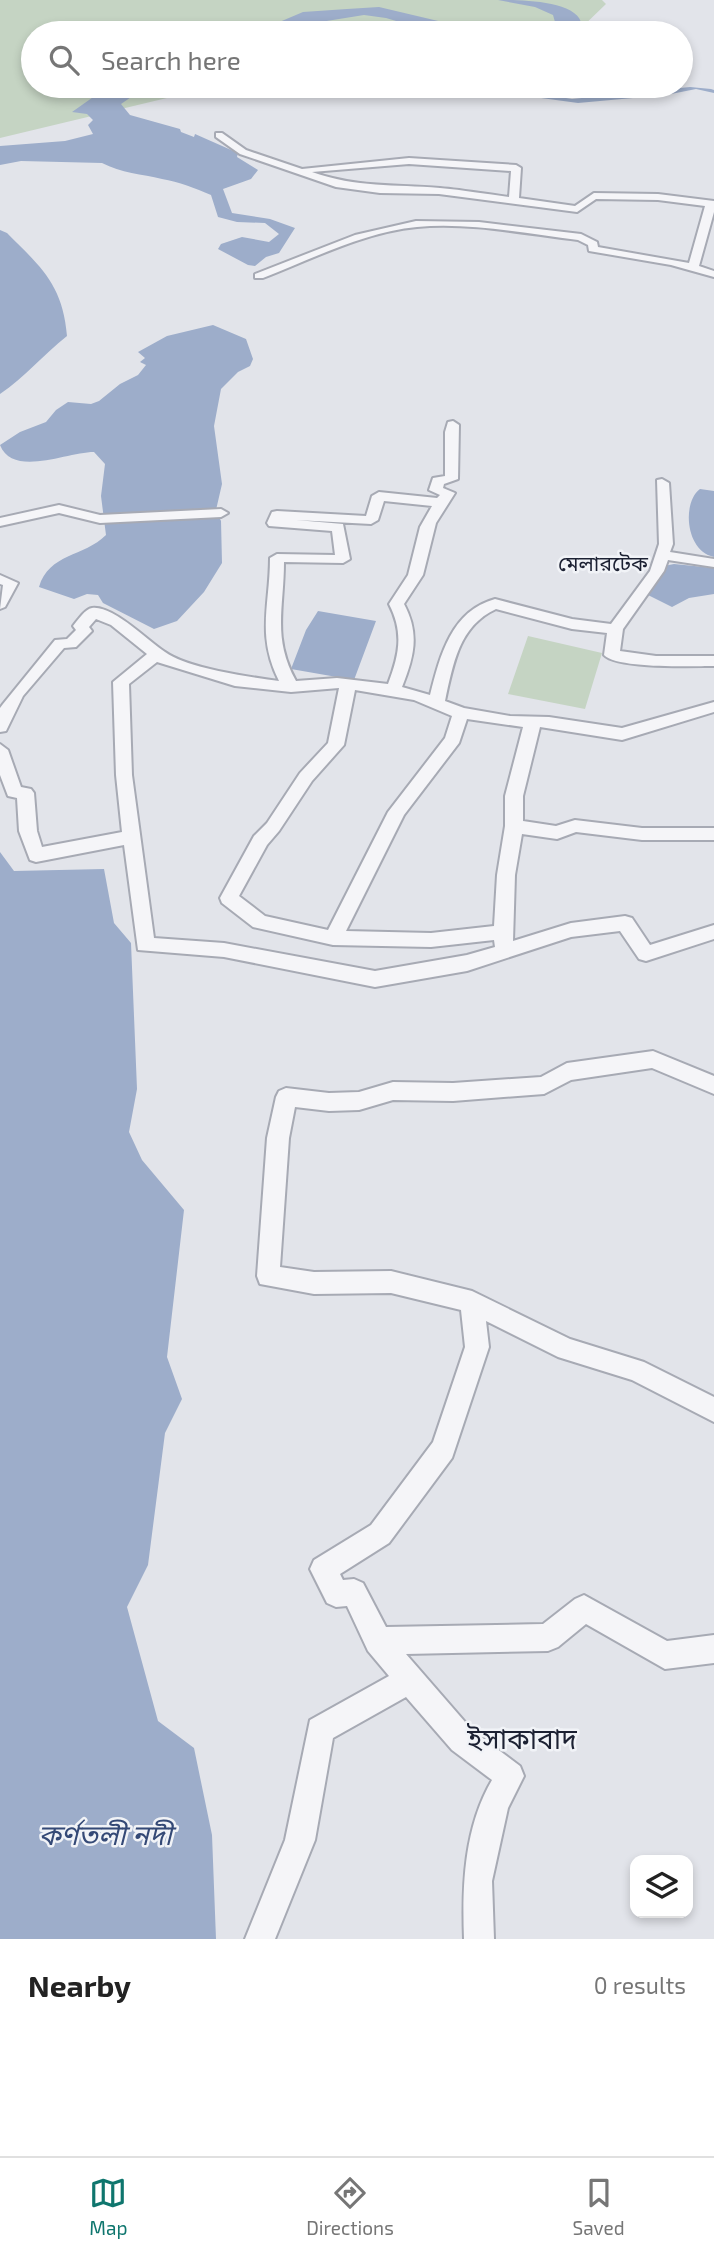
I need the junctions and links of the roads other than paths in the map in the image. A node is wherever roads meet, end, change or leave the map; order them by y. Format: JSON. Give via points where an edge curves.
{"nodes":[{"id":1,"x":219,"y":135,"type":"dead end"},
{"id":2,"x":295,"y":170,"type":"junction"},
{"id":3,"x":514,"y":201,"type":"junction"},
{"id":4,"x":713,"y":204,"type":"edge"},
{"id":5,"x":488,"y":212,"type":"junction"},
{"id":6,"x":555,"y":220,"type":"junction"},
{"id":7,"x":694,"y":268,"type":"junction"},
{"id":8,"x":714,"y":274,"type":"edge"},
{"id":9,"x":259,"y":276,"type":"dead end"},
{"id":10,"x":453,"y":425,"type":"dead end"},
{"id":11,"x":662,"y":483,"type":"dead end"},
{"id":12,"x":441,"y":503,"type":"junction"},
{"id":13,"x":221,"y":513,"type":"dead end"},
{"id":14,"x":0,"y":522,"type":"edge"},
{"id":15,"x":662,"y":555,"type":"junction"},
{"id":16,"x":714,"y":563,"type":"edge"},
{"id":17,"x":0,"y":579,"type":"edge"},
{"id":18,"x":0,"y":604,"type":"edge"},
{"id":19,"x":615,"y":629,"type":"junction"},
{"id":20,"x":156,"y":653,"type":"junction"},
{"id":21,"x":714,"y":661,"type":"edge"},
{"id":22,"x":348,"y":684,"type":"junction"},
{"id":23,"x":291,"y":687,"type":"junction"},
{"id":24,"x":393,"y":691,"type":"junction"},
{"id":25,"x":436,"y":703,"type":"junction"},
{"id":26,"x":714,"y":707,"type":"edge"},
{"id":27,"x":461,"y":713,"type":"junction"},
{"id":28,"x":531,"y":722,"type":"junction"},
{"id":29,"x":0,"y":727,"type":"edge"},
{"id":30,"x":0,"y":750,"type":"edge"},
{"id":31,"x":514,"y":826,"type":"junction"},
{"id":32,"x":714,"y":834,"type":"edge"},
{"id":33,"x":132,"y":837,"type":"junction"},
{"id":34,"x":714,"y":932,"type":"edge"},
{"id":35,"x":333,"y":938,"type":"junction"},
{"id":36,"x":504,"y":941,"type":"junction"},
{"id":37,"x":714,"y":1085,"type":"edge"},
{"id":38,"x":472,"y":1301,"type":"junction"},
{"id":39,"x":714,"y":1410,"type":"edge"},
{"id":40,"x":378,"y":1641,"type":"junction"},
{"id":41,"x":714,"y":1649,"type":"edge"},
{"id":42,"x":409,"y":1680,"type":"junction"},
{"id":43,"x":260,"y":1939,"type":"edge"},
{"id":44,"x":479,"y":1939,"type":"edge"}],
"edges":[{"from":1,"to":2,"type":"street","via":[[243,152]]},
{"from":2,"to":3,"type":"street","via":[[409,161],[516,168]]},
{"from":2,"to":5,"type":"street","via":[[336,184],[439,191]]},
{"from":3,"to":5,"type":"street"},
{"from":3,"to":6,"type":"street"},
{"from":4,"to":6,"type":"street","via":[[594,196]]},
{"from":4,"to":7,"type":"street"},
{"from":5,"to":6,"type":"street"},
{"from":5,"to":9,"type":"street","via":[[393,227]]},
{"from":6,"to":7,"type":"street","via":[[593,244],[593,249]]},
{"from":7,"to":8,"type":"street"},
{"from":10,"to":12,"type":"street","via":[[449,446],[454,466],[451,479],[438,481],[436,490],[448,494]]},
{"from":11,"to":15,"type":"street","via":[[666,544]]},
{"from":12,"to":23,"type":"street","via":[[379,496],[371,520],[277,514],[274,523],[338,527],[343,559],[277,558],[272,613],[275,650]]},
{"from":12,"to":24,"type":"street","via":[[427,525],[411,588],[396,604],[406,620],[409,640]]},
{"from":13,"to":14,"type":"street","via":[[100,519],[59,509]]},
{"from":15,"to":16,"type":"street"},
{"from":15,"to":19,"type":"street","via":[[657,571]]},
{"from":17,"to":18,"type":"street","via":[[11,583]]},
{"from":19,"to":21,"type":"street","via":[[612,655],[656,662]]},
{"from":19,"to":25,"type":"street","via":[[572,624],[495,604],[483,608],[464,621],[454,636]]},
{"from":20,"to":23,"type":"street","via":[[234,681]]},
{"from":20,"to":29,"type":"street","via":[[116,622],[94,612],[71,644],[60,643],[43,661]]},
{"from":20,"to":33,"type":"street","via":[[121,681],[124,775]]},
{"from":22,"to":23,"type":"street"},
{"from":22,"to":24,"type":"street"},
{"from":22,"to":35,"type":"street","via":[[336,745],[260,841],[229,898],[260,922]]},
{"from":24,"to":25,"type":"street"},
{"from":25,"to":27,"type":"street"},
{"from":26,"to":28,"type":"street","via":[[622,734]]},
{"from":27,"to":28,"type":"street"},
{"from":27,"to":35,"type":"street","via":[[453,739],[397,812]]},
{"from":28,"to":31,"type":"street","via":[[514,796]]},
{"from":30,"to":33,"type":"street","via":[[14,792],[25,793],[28,831],[36,855]]},
{"from":31,"to":32,"type":"street","via":[[557,833],[575,826],[642,834]]},
{"from":31,"to":36,"type":"street","via":[[506,875]]},
{"from":33,"to":36,"type":"street","via":[[145,945],[224,950],[375,979],[467,963]]},
{"from":34,"to":36,"type":"street","via":[[646,954],[625,923]]},
{"from":35,"to":36,"type":"street"},
{"from":37,"to":38,"type":"street","via":[[653,1059],[567,1072],[544,1084],[453,1092],[393,1091],[349,1101],[286,1097],[276,1158],[268,1276],[314,1283],[391,1282]]},
{"from":38,"to":39,"type":"street","via":[[566,1349],[636,1370]]},
{"from":38,"to":40,"type":"street","via":[[477,1347],[443,1449],[380,1534],[323,1569],[336,1594],[354,1592]]},
{"from":40,"to":41,"type":"street","via":[[548,1637],[584,1608],[666,1655]]},
{"from":40,"to":42,"type":"street"},
{"from":42,"to":43,"type":"street","via":[[320,1730],[300,1840]]},
{"from":42,"to":44,"type":"street","via":[[462,1740],[510,1776],[494,1804],[477,1881]]}]}
